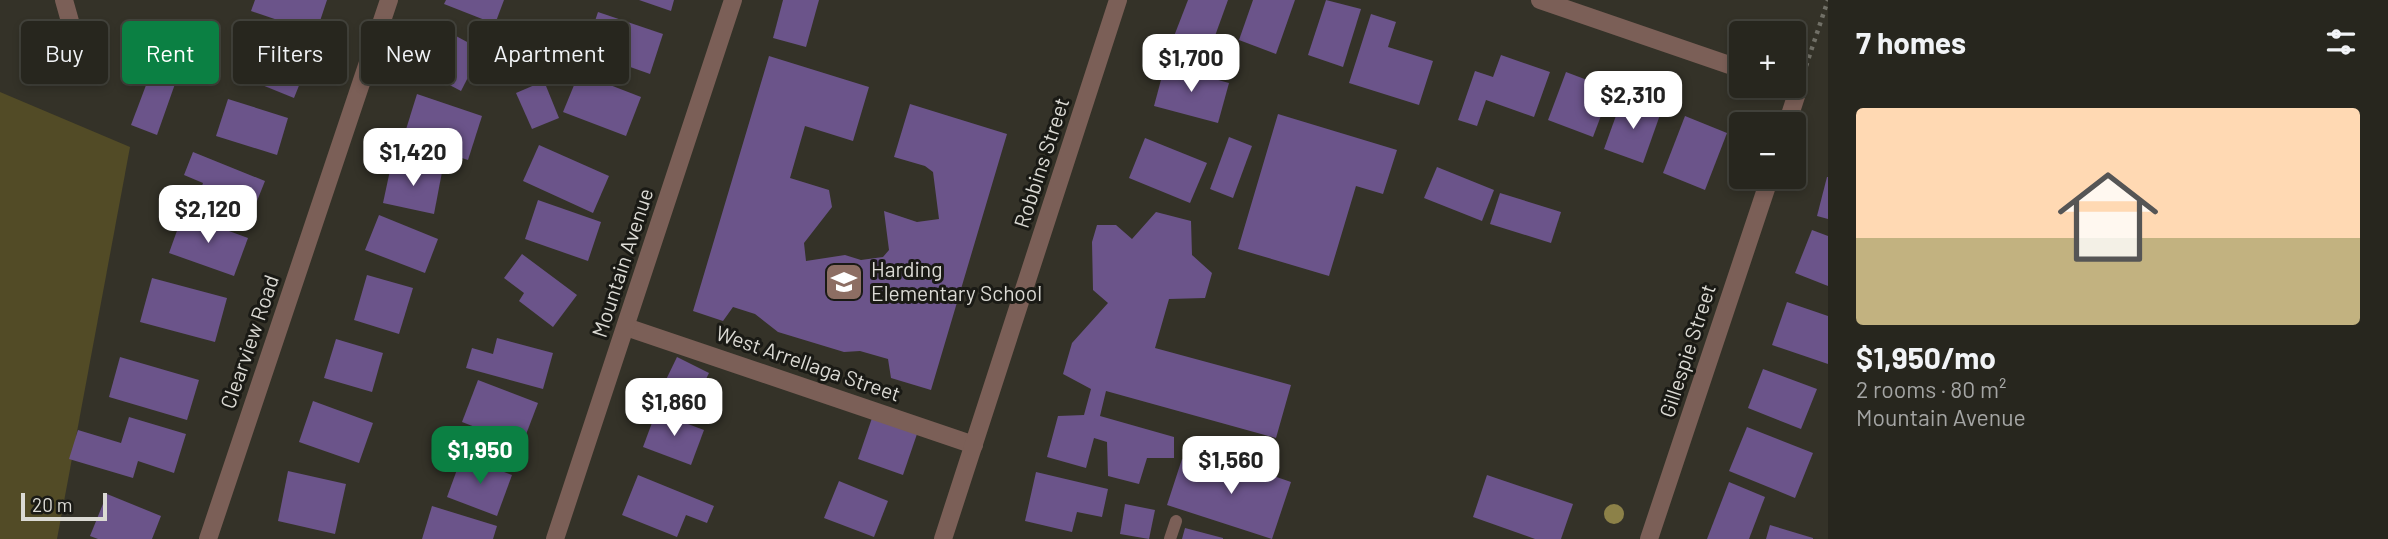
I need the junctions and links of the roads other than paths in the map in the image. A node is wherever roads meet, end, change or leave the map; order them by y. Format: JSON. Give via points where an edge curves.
{"nodes":[{"id":1,"x":64,"y":0,"type":"edge"},
{"id":2,"x":389,"y":0,"type":"edge"},
{"id":3,"x":733,"y":0,"type":"edge"},
{"id":4,"x":1118,"y":0,"type":"edge"},
{"id":5,"x":1540,"y":0,"type":"edge"},
{"id":6,"x":70,"y":21,"type":"edge"},
{"id":7,"x":1729,"y":65,"type":"edge"},
{"id":8,"x":1766,"y":189,"type":"edge"},
{"id":9,"x":626,"y":327,"type":"junction"},
{"id":10,"x":974,"y":444,"type":"junction"},
{"id":11,"x":1176,"y":521,"type":"dead end"},
{"id":12,"x":208,"y":539,"type":"edge"},
{"id":13,"x":555,"y":539,"type":"edge"},
{"id":14,"x":943,"y":539,"type":"edge"},
{"id":15,"x":1170,"y":539,"type":"edge"},
{"id":16,"x":1649,"y":539,"type":"edge"}],
"edges":[{"from":1,"to":6,"type":"street"},
{"from":2,"to":12,"type":"street","name":"Clearview Road"},
{"from":3,"to":9,"type":"street","name":"Mountain Avenue"},
{"from":4,"to":10,"type":"street","name":"Robbins Street"},
{"from":5,"to":7,"type":"street"},
{"from":8,"to":16,"type":"street","name":"Gillespie Street"},
{"from":9,"to":10,"type":"street","name":"West Arrellaga Street"},
{"from":9,"to":13,"type":"street","name":"Mountain Avenue"},
{"from":10,"to":14,"type":"street","name":"Robbins Street"},
{"from":11,"to":15,"type":"lane"}]}
